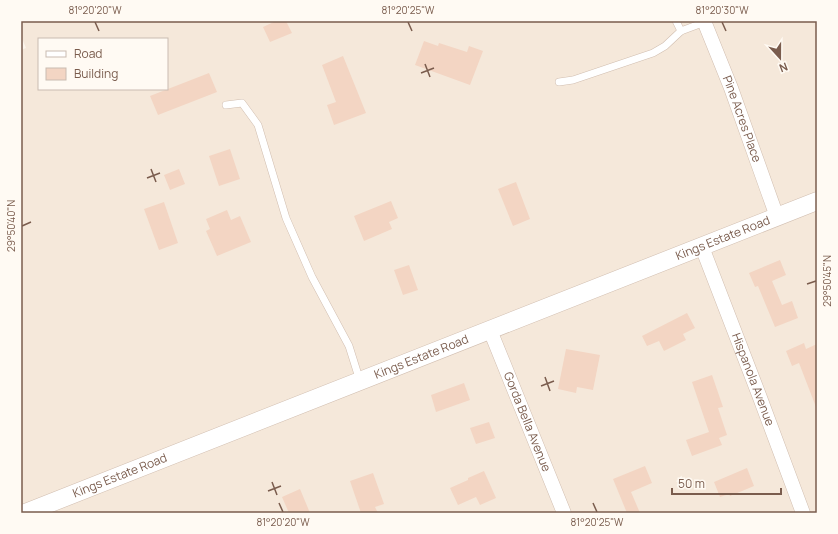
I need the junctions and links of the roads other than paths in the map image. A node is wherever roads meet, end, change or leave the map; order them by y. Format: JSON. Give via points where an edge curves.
{"nodes":[{"id":1,"x":676,"y":21,"type":"edge"},
{"id":2,"x":704,"y":22,"type":"edge"},
{"id":3,"x":681,"y":31,"type":"junction"},
{"id":4,"x":558,"y":82,"type":"dead end"},
{"id":5,"x":226,"y":105,"type":"dead end"},
{"id":6,"x":817,"y":201,"type":"edge"},
{"id":7,"x":777,"y":217,"type":"junction"},
{"id":8,"x":702,"y":247,"type":"junction"},
{"id":9,"x":490,"y":330,"type":"junction"},
{"id":10,"x":360,"y":381,"type":"junction"},
{"id":11,"x":25,"y":513,"type":"edge"},
{"id":12,"x":564,"y":513,"type":"edge"},
{"id":13,"x":803,"y":513,"type":"edge"}],
"edges":[{"from":1,"to":3,"type":"lane"},
{"from":2,"to":3,"type":"lane"},
{"from":2,"to":7,"type":"street","name":"Pine Acres Place","via":[[731,88]]},
{"from":3,"to":4,"type":"lane","via":[[653,53],[573,80]]},
{"from":5,"to":10,"type":"lane","via":[[242,103],[258,125],[286,218],[312,277],[349,346]]},
{"from":6,"to":7,"type":"street","name":"Kings Estate Road"},
{"from":7,"to":8,"type":"street","name":"Kings Estate Road"},
{"from":8,"to":9,"type":"street","name":"Kings Estate Road"},
{"from":8,"to":13,"type":"street","name":"Hispanola Avenue"},
{"from":9,"to":10,"type":"street","name":"Kings Estate Road"},
{"from":9,"to":12,"type":"street","name":"Gorda Bella Avenue"},
{"from":10,"to":11,"type":"street","name":"Kings Estate Road"}]}
